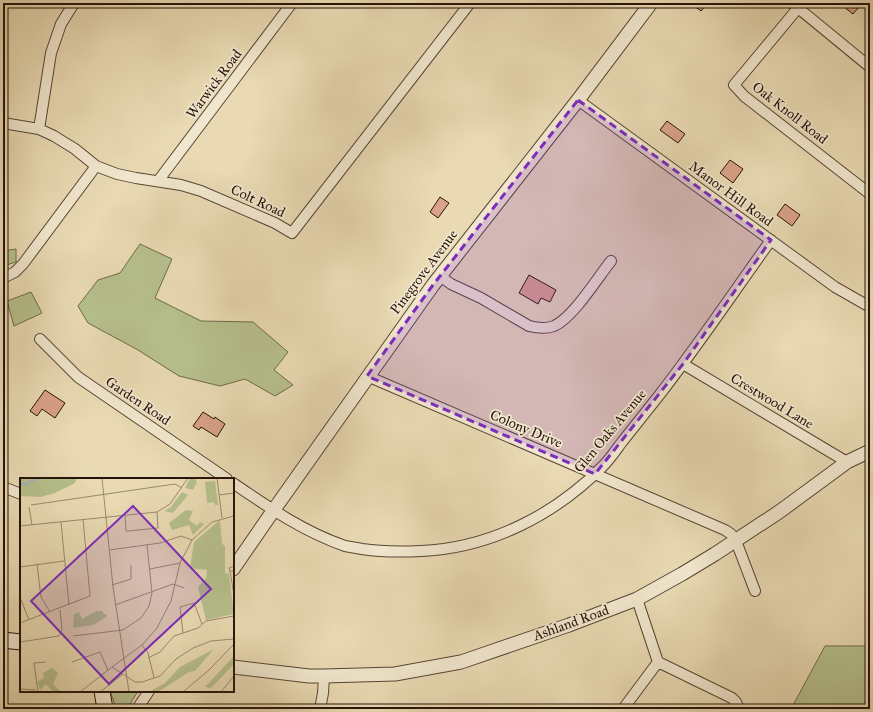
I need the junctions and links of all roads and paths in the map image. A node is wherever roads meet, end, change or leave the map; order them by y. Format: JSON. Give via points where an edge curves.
{"nodes":[{"id":1,"x":74,"y":3,"type":"edge"},
{"id":2,"x":292,"y":3,"type":"edge"},
{"id":3,"x":470,"y":3,"type":"edge"},
{"id":4,"x":651,"y":3,"type":"edge"},
{"id":5,"x":795,"y":5,"type":"edge"},
{"id":6,"x":870,"y":67,"type":"edge"},
{"id":7,"x":578,"y":100,"type":"junction"},
{"id":8,"x":3,"y":123,"type":"edge"},
{"id":9,"x":39,"y":129,"type":"junction"},
{"id":10,"x":96,"y":166,"type":"junction"},
{"id":11,"x":158,"y":181,"type":"junction"},
{"id":12,"x":870,"y":194,"type":"edge"},
{"id":13,"x":771,"y":240,"type":"junction"},
{"id":14,"x":611,"y":260,"type":"dead end"},
{"id":15,"x":440,"y":276,"type":"junction"},
{"id":16,"x":3,"y":278,"type":"edge"},
{"id":17,"x":870,"y":306,"type":"edge"},
{"id":18,"x":40,"y":339,"type":"dead end"},
{"id":19,"x":683,"y":364,"type":"junction"},
{"id":20,"x":367,"y":376,"type":"junction"},
{"id":21,"x":870,"y":451,"type":"edge"},
{"id":22,"x":847,"y":462,"type":"junction"},
{"id":23,"x":595,"y":474,"type":"junction"},
{"id":24,"x":225,"y":478,"type":"edge"},
{"id":25,"x":234,"y":484,"type":"edge"},
{"id":26,"x":3,"y":487,"type":"edge"},
{"id":27,"x":20,"y":494,"type":"edge"},
{"id":28,"x":273,"y":510,"type":"junction"},
{"id":29,"x":736,"y":541,"type":"junction"},
{"id":30,"x":234,"y":568,"type":"edge"},
{"id":31,"x":755,"y":591,"type":"dead end"},
{"id":32,"x":637,"y":599,"type":"junction"},
{"id":33,"x":3,"y":640,"type":"edge"},
{"id":34,"x":20,"y":642,"type":"edge"},
{"id":35,"x":658,"y":662,"type":"junction"},
{"id":36,"x":234,"y":667,"type":"edge"},
{"id":37,"x":324,"y":676,"type":"junction"},
{"id":38,"x":102,"y":692,"type":"edge"},
{"id":39,"x":148,"y":692,"type":"edge"},
{"id":40,"x":105,"y":709,"type":"edge"},
{"id":41,"x":136,"y":709,"type":"edge"},
{"id":42,"x":320,"y":709,"type":"edge"},
{"id":43,"x":623,"y":709,"type":"edge"},
{"id":44,"x":739,"y":709,"type":"edge"}],
"edges":[{"from":1,"to":9,"type":"street","via":[[61,24],[51,53]]},
{"from":2,"to":11,"type":"street","name":"Warwick Road"},
{"from":3,"to":11,"type":"street","name":"Colt Road","via":[[292,233],[201,191]]},
{"from":4,"to":7,"type":"street","name":"Pinegrove Avenue"},
{"from":5,"to":6,"type":"street"},
{"from":5,"to":12,"type":"street","name":"Oak Knoll Road","via":[[734,85],[744,96]]},
{"from":7,"to":13,"type":"street","name":"Manor Hill Road"},
{"from":7,"to":15,"type":"street","name":"Pinegrove Avenue"},
{"from":8,"to":9,"type":"street","name":"Colt Road"},
{"from":9,"to":10,"type":"street","name":"Colt Road","via":[[75,149]]},
{"from":10,"to":11,"type":"street","name":"Colt Road","via":[[116,174]]},
{"from":10,"to":16,"type":"street","via":[[23,264]]},
{"from":13,"to":17,"type":"street","name":"Manor Hill Road","via":[[835,287]]},
{"from":13,"to":19,"type":"street","name":"Glen Oaks Avenue"},
{"from":14,"to":15,"type":"street","via":[[575,308],[561,322],[548,328],[529,326]]},
{"from":15,"to":20,"type":"street","name":"Pinegrove Avenue"},
{"from":18,"to":24,"type":"street","name":"Garden Road","via":[[78,377]]},
{"from":19,"to":22,"type":"street","name":"Crestwood Lane"},
{"from":19,"to":23,"type":"street","name":"Glen Oaks Avenue"},
{"from":20,"to":23,"type":"street","name":"Colony Drive"},
{"from":20,"to":28,"type":"street","name":"Pinegrove Avenue"},
{"from":21,"to":22,"type":"street","name":"Ashland Road"},
{"from":22,"to":29,"type":"street","name":"Ashland Road"},
{"from":23,"to":28,"type":"street","name":"Glen Oaks Avenue","via":[[565,499],[516,528],[461,546],[432,550],[375,551],[346,546]]},
{"from":23,"to":29,"type":"street","name":"Colony Drive","via":[[725,530]]},
{"from":25,"to":28,"type":"street"},
{"from":26,"to":27,"type":"street"},
{"from":28,"to":30,"type":"street","name":"Pinegrove Avenue"},
{"from":29,"to":31,"type":"street"},
{"from":29,"to":32,"type":"street","name":"Ashland Road"},
{"from":32,"to":35,"type":"street"},
{"from":32,"to":37,"type":"street","name":"Ashland Road","via":[[569,626],[461,662],[395,674]]},
{"from":33,"to":34,"type":"main road"},
{"from":35,"to":43,"type":"street"},
{"from":35,"to":44,"type":"street","via":[[732,698]]},
{"from":36,"to":37,"type":"street","name":"Ashland Road"},
{"from":37,"to":42,"type":"street"},
{"from":38,"to":40,"type":"main road"},
{"from":39,"to":41,"type":"street"}]}
